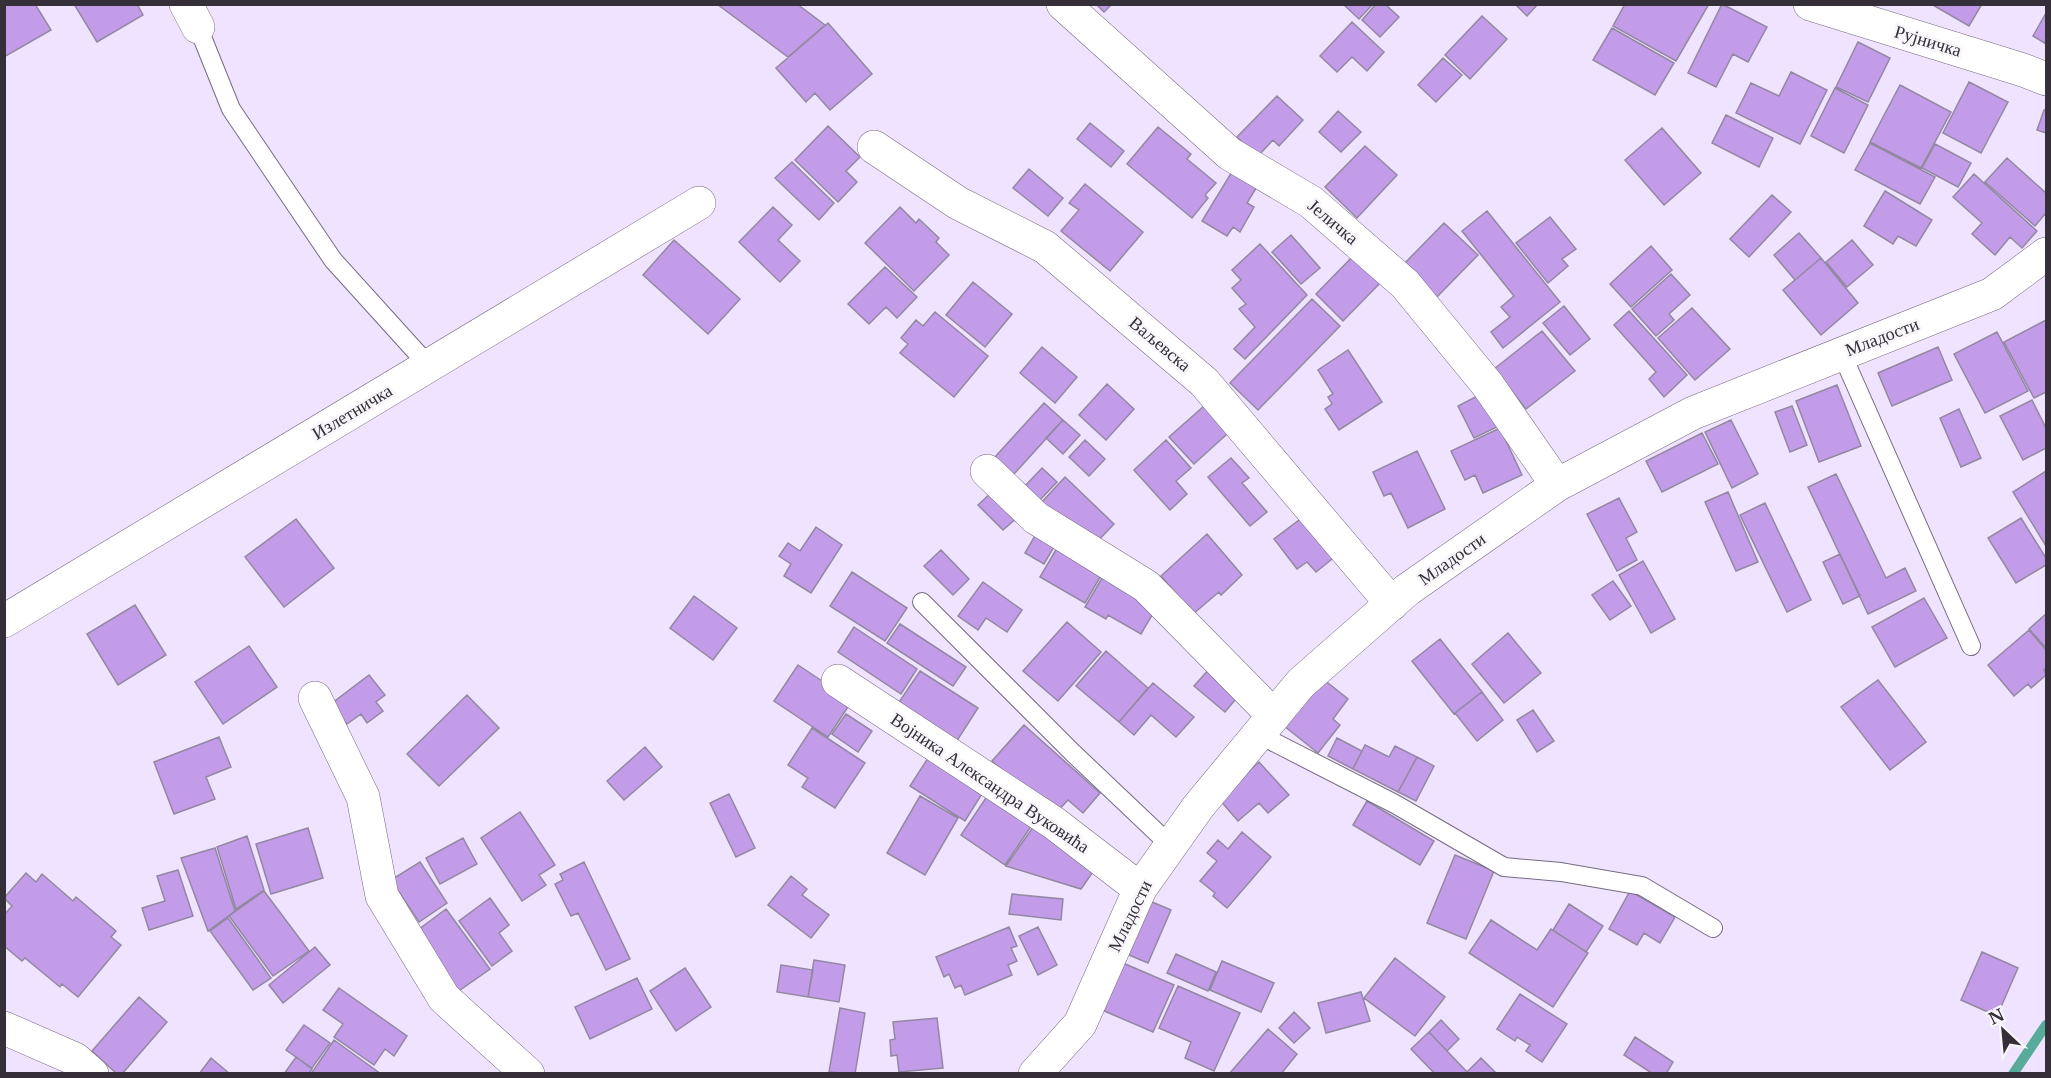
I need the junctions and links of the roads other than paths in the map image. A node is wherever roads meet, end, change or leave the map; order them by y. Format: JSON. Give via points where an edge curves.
{"nodes":[{"id":1,"x":1063,"y":4,"type":"edge"},
{"id":2,"x":1810,"y":4,"type":"edge"},
{"id":3,"x":192,"y":16,"type":"edge"},
{"id":4,"x":2046,"y":79,"type":"edge"},
{"id":5,"x":874,"y":147,"type":"dead end"},
{"id":6,"x":699,"y":203,"type":"dead end"},
{"id":7,"x":2046,"y":254,"type":"edge"},
{"id":8,"x":1841,"y":352,"type":"junction"},
{"id":9,"x":429,"y":366,"type":"junction"},
{"id":10,"x":987,"y":471,"type":"dead end"},
{"id":11,"x":1557,"y":485,"type":"junction"},
{"id":12,"x":922,"y":602,"type":"dead end"},
{"id":13,"x":1392,"y":604,"type":"junction"},
{"id":14,"x":4,"y":621,"type":"edge"},
{"id":15,"x":1971,"y":646,"type":"dead end"},
{"id":16,"x":838,"y":681,"type":"dead end"},
{"id":17,"x":315,"y":698,"type":"dead end"},
{"id":18,"x":1266,"y":725,"type":"junction"},
{"id":19,"x":1171,"y":846,"type":"junction"},
{"id":20,"x":1140,"y":889,"type":"junction"},
{"id":21,"x":1713,"y":928,"type":"dead end"},
{"id":22,"x":4,"y":1028,"type":"edge"},
{"id":23,"x":92,"y":1074,"type":"edge"},
{"id":24,"x":528,"y":1074,"type":"edge"},
{"id":25,"x":1035,"y":1074,"type":"edge"}],
"edges":[{"from":1,"to":11,"type":"street","name":"Јеличка","via":[[1230,154],[1311,202],[1405,284],[1487,384]]},
{"from":2,"to":4,"type":"street","name":"Рујничка"},
{"from":3,"to":9,"type":"lane","via":[[231,109],[333,260]]},
{"from":5,"to":13,"type":"street","name":"Ваљевска","via":[[958,203],[1045,247],[1204,382]]},
{"from":6,"to":9,"type":"street","name":"Излетничка"},
{"from":7,"to":8,"type":"street","name":"Младости","via":[[1992,294]]},
{"from":8,"to":11,"type":"street","name":"Младости","via":[[1693,413]]},
{"from":8,"to":15,"type":"lane"},
{"from":9,"to":14,"type":"street","name":"Излетничка"},
{"from":10,"to":18,"type":"street","via":[[1036,518],[1146,586]]},
{"from":11,"to":13,"type":"street","name":"Младости"},
{"from":12,"to":19,"type":"lane"},
{"from":13,"to":18,"type":"street","name":"Младости","via":[[1301,683]]},
{"from":16,"to":20,"type":"street","name":"Војника Александра Вуковића","via":[[1054,823]]},
{"from":17,"to":24,"type":"street","via":[[363,797],[382,896],[444,999]]},
{"from":18,"to":19,"type":"street","name":"Младости"},
{"from":18,"to":21,"type":"lane","via":[[1503,867],[1642,886]]},
{"from":19,"to":20,"type":"street","name":"Младости"},
{"from":20,"to":25,"type":"street","name":"Младости","via":[[1080,1024]]},
{"from":22,"to":23,"type":"street","via":[[75,1059]]}]}
